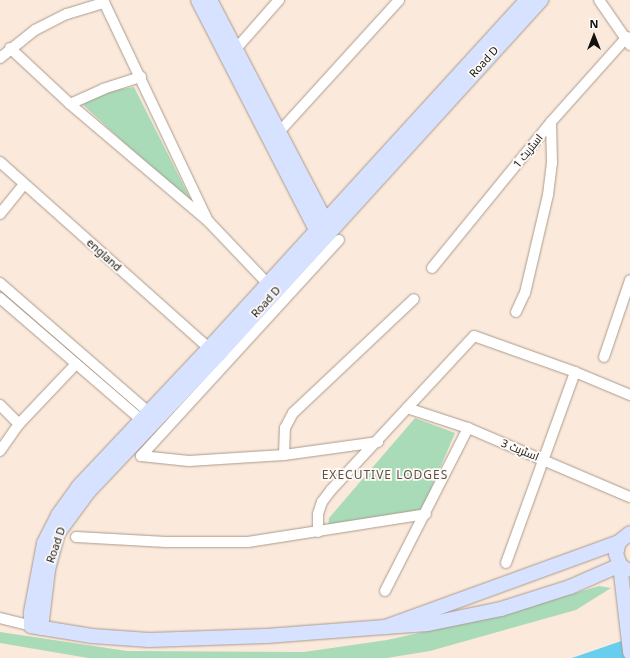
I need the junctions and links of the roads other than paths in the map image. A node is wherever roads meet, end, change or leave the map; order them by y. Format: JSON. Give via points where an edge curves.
{"nodes":[{"id":1,"x":198,"y":0,"type":"edge"},
{"id":2,"x":210,"y":0,"type":"edge"},
{"id":3,"x":279,"y":0,"type":"edge"},
{"id":4,"x":399,"y":0,"type":"edge"},
{"id":5,"x":528,"y":0,"type":"edge"},
{"id":6,"x":541,"y":0,"type":"edge"},
{"id":7,"x":599,"y":0,"type":"edge"},
{"id":8,"x":103,"y":1,"type":"edge"},
{"id":9,"x":628,"y":41,"type":"edge"},
{"id":10,"x":10,"y":48,"type":"junction"},
{"id":11,"x":235,"y":50,"type":"junction"},
{"id":12,"x":0,"y":58,"type":"edge"},
{"id":13,"x":141,"y":77,"type":"junction"},
{"id":14,"x":70,"y":104,"type":"junction"},
{"id":15,"x":551,"y":122,"type":"junction"},
{"id":16,"x":280,"y":131,"type":"junction"},
{"id":17,"x":0,"y":162,"type":"edge"},
{"id":18,"x":24,"y":184,"type":"junction"},
{"id":19,"x":0,"y":214,"type":"edge"},
{"id":20,"x":209,"y":222,"type":"junction"},
{"id":21,"x":327,"y":232,"type":"junction"},
{"id":22,"x":432,"y":268,"type":"dead end"},
{"id":23,"x":630,"y":280,"type":"edge"},
{"id":24,"x":0,"y":283,"type":"edge"},
{"id":25,"x":267,"y":284,"type":"junction"},
{"id":26,"x":0,"y":298,"type":"edge"},
{"id":27,"x":414,"y":299,"type":"dead end"},
{"id":28,"x":516,"y":312,"type":"dead end"},
{"id":29,"x":209,"y":348,"type":"junction"},
{"id":30,"x":604,"y":357,"type":"dead end"},
{"id":31,"x":75,"y":365,"type":"junction"},
{"id":32,"x":575,"y":372,"type":"junction"},
{"id":33,"x":630,"y":395,"type":"edge"},
{"id":34,"x":0,"y":405,"type":"edge"},
{"id":35,"x":407,"y":408,"type":"junction"},
{"id":36,"x":150,"y":420,"type":"junction"},
{"id":37,"x":20,"y":424,"type":"junction"},
{"id":38,"x":468,"y":428,"type":"junction"},
{"id":39,"x":378,"y":442,"type":"junction"},
{"id":40,"x":0,"y":451,"type":"edge"},
{"id":41,"x":284,"y":455,"type":"junction"},
{"id":42,"x":544,"y":459,"type":"junction"},
{"id":43,"x":630,"y":497,"type":"edge"},
{"id":44,"x":426,"y":514,"type":"junction"},
{"id":45,"x":318,"y":532,"type":"junction"},
{"id":46,"x":630,"y":533,"type":"edge"},
{"id":47,"x":76,"y":537,"type":"dead end"},
{"id":48,"x":618,"y":542,"type":"junction"},
{"id":49,"x":506,"y":562,"type":"dead end"},
{"id":50,"x":625,"y":568,"type":"edge"},
{"id":51,"x":587,"y":579,"type":"junction"},
{"id":52,"x":384,"y":591,"type":"dead end"},
{"id":53,"x":622,"y":592,"type":"junction"},
{"id":54,"x":0,"y":618,"type":"edge"},
{"id":55,"x":36,"y":627,"type":"junction"},
{"id":56,"x":385,"y":627,"type":"junction"},
{"id":57,"x":630,"y":652,"type":"edge"}],
"edges":[{"from":1,"to":21,"type":"street"},
{"from":2,"to":11,"type":"street"},
{"from":3,"to":11,"type":"street"},
{"from":4,"to":16,"type":"street"},
{"from":5,"to":21,"type":"street","name":"Road D"},
{"from":6,"to":21,"type":"street","name":"Road D"},
{"from":7,"to":9,"type":"street"},
{"from":8,"to":10,"type":"street","via":[[67,14],[35,30]]},
{"from":8,"to":13,"type":"street"},
{"from":9,"to":15,"type":"street","name":"اسٹریٹ 1"},
{"from":10,"to":12,"type":"street"},
{"from":10,"to":14,"type":"street"},
{"from":11,"to":16,"type":"street"},
{"from":13,"to":14,"type":"street","via":[[102,89]]},
{"from":13,"to":20,"type":"street"},
{"from":14,"to":20,"type":"street"},
{"from":15,"to":22,"type":"street","name":"اسٹریٹ 1"},
{"from":15,"to":28,"type":"street","via":[[552,163],[548,195],[525,293]]},
{"from":16,"to":21,"type":"street"},
{"from":17,"to":18,"type":"street","name":"england"},
{"from":18,"to":19,"type":"street"},
{"from":18,"to":29,"type":"street","name":"england"},
{"from":20,"to":25,"type":"street"},
{"from":21,"to":25,"type":"street","name":"Road D"},
{"from":21,"to":36,"type":"street","name":"Road D"},
{"from":21,"to":41,"type":"street","via":[[141,456],[189,461]]},
{"from":23,"to":30,"type":"street"},
{"from":24,"to":36,"type":"street"},
{"from":25,"to":29,"type":"street","name":"Road D"},
{"from":26,"to":31,"type":"street"},
{"from":27,"to":41,"type":"street","via":[[293,413],[285,428]]},
{"from":29,"to":36,"type":"street","name":"Road D"},
{"from":31,"to":36,"type":"street"},
{"from":31,"to":37,"type":"street"},
{"from":32,"to":33,"type":"street"},
{"from":32,"to":35,"type":"street","via":[[474,336]]},
{"from":32,"to":42,"type":"street"},
{"from":34,"to":37,"type":"street"},
{"from":35,"to":38,"type":"street","name":"اسٹریٹ 3"},
{"from":35,"to":39,"type":"street"},
{"from":36,"to":55,"type":"street","name":"Road D","via":[[62,526],[48,570]]},
{"from":37,"to":40,"type":"street"},
{"from":38,"to":42,"type":"street","name":"اسٹریٹ 3"},
{"from":38,"to":44,"type":"street"},
{"from":39,"to":41,"type":"street"},
{"from":39,"to":45,"type":"street","via":[[322,502],[318,514]]},
{"from":42,"to":43,"type":"street","name":"اسٹریٹ 3"},
{"from":42,"to":49,"type":"street"},
{"from":44,"to":45,"type":"street"},
{"from":44,"to":52,"type":"street"},
{"from":45,"to":47,"type":"street","via":[[248,542],[166,542]]},
{"from":46,"to":48,"type":"street"},
{"from":48,"to":50,"type":"street","via":[[616,554]]},
{"from":48,"to":56,"type":"street"},
{"from":50,"to":51,"type":"street"},
{"from":50,"to":53,"type":"street"},
{"from":51,"to":53,"type":"street","via":[[609,579]]},
{"from":51,"to":56,"type":"street","via":[[501,609],[428,624]]},
{"from":53,"to":57,"type":"street"},
{"from":54,"to":55,"type":"street"},
{"from":55,"to":56,"type":"street","via":[[92,636],[149,640],[266,636]]}]}
